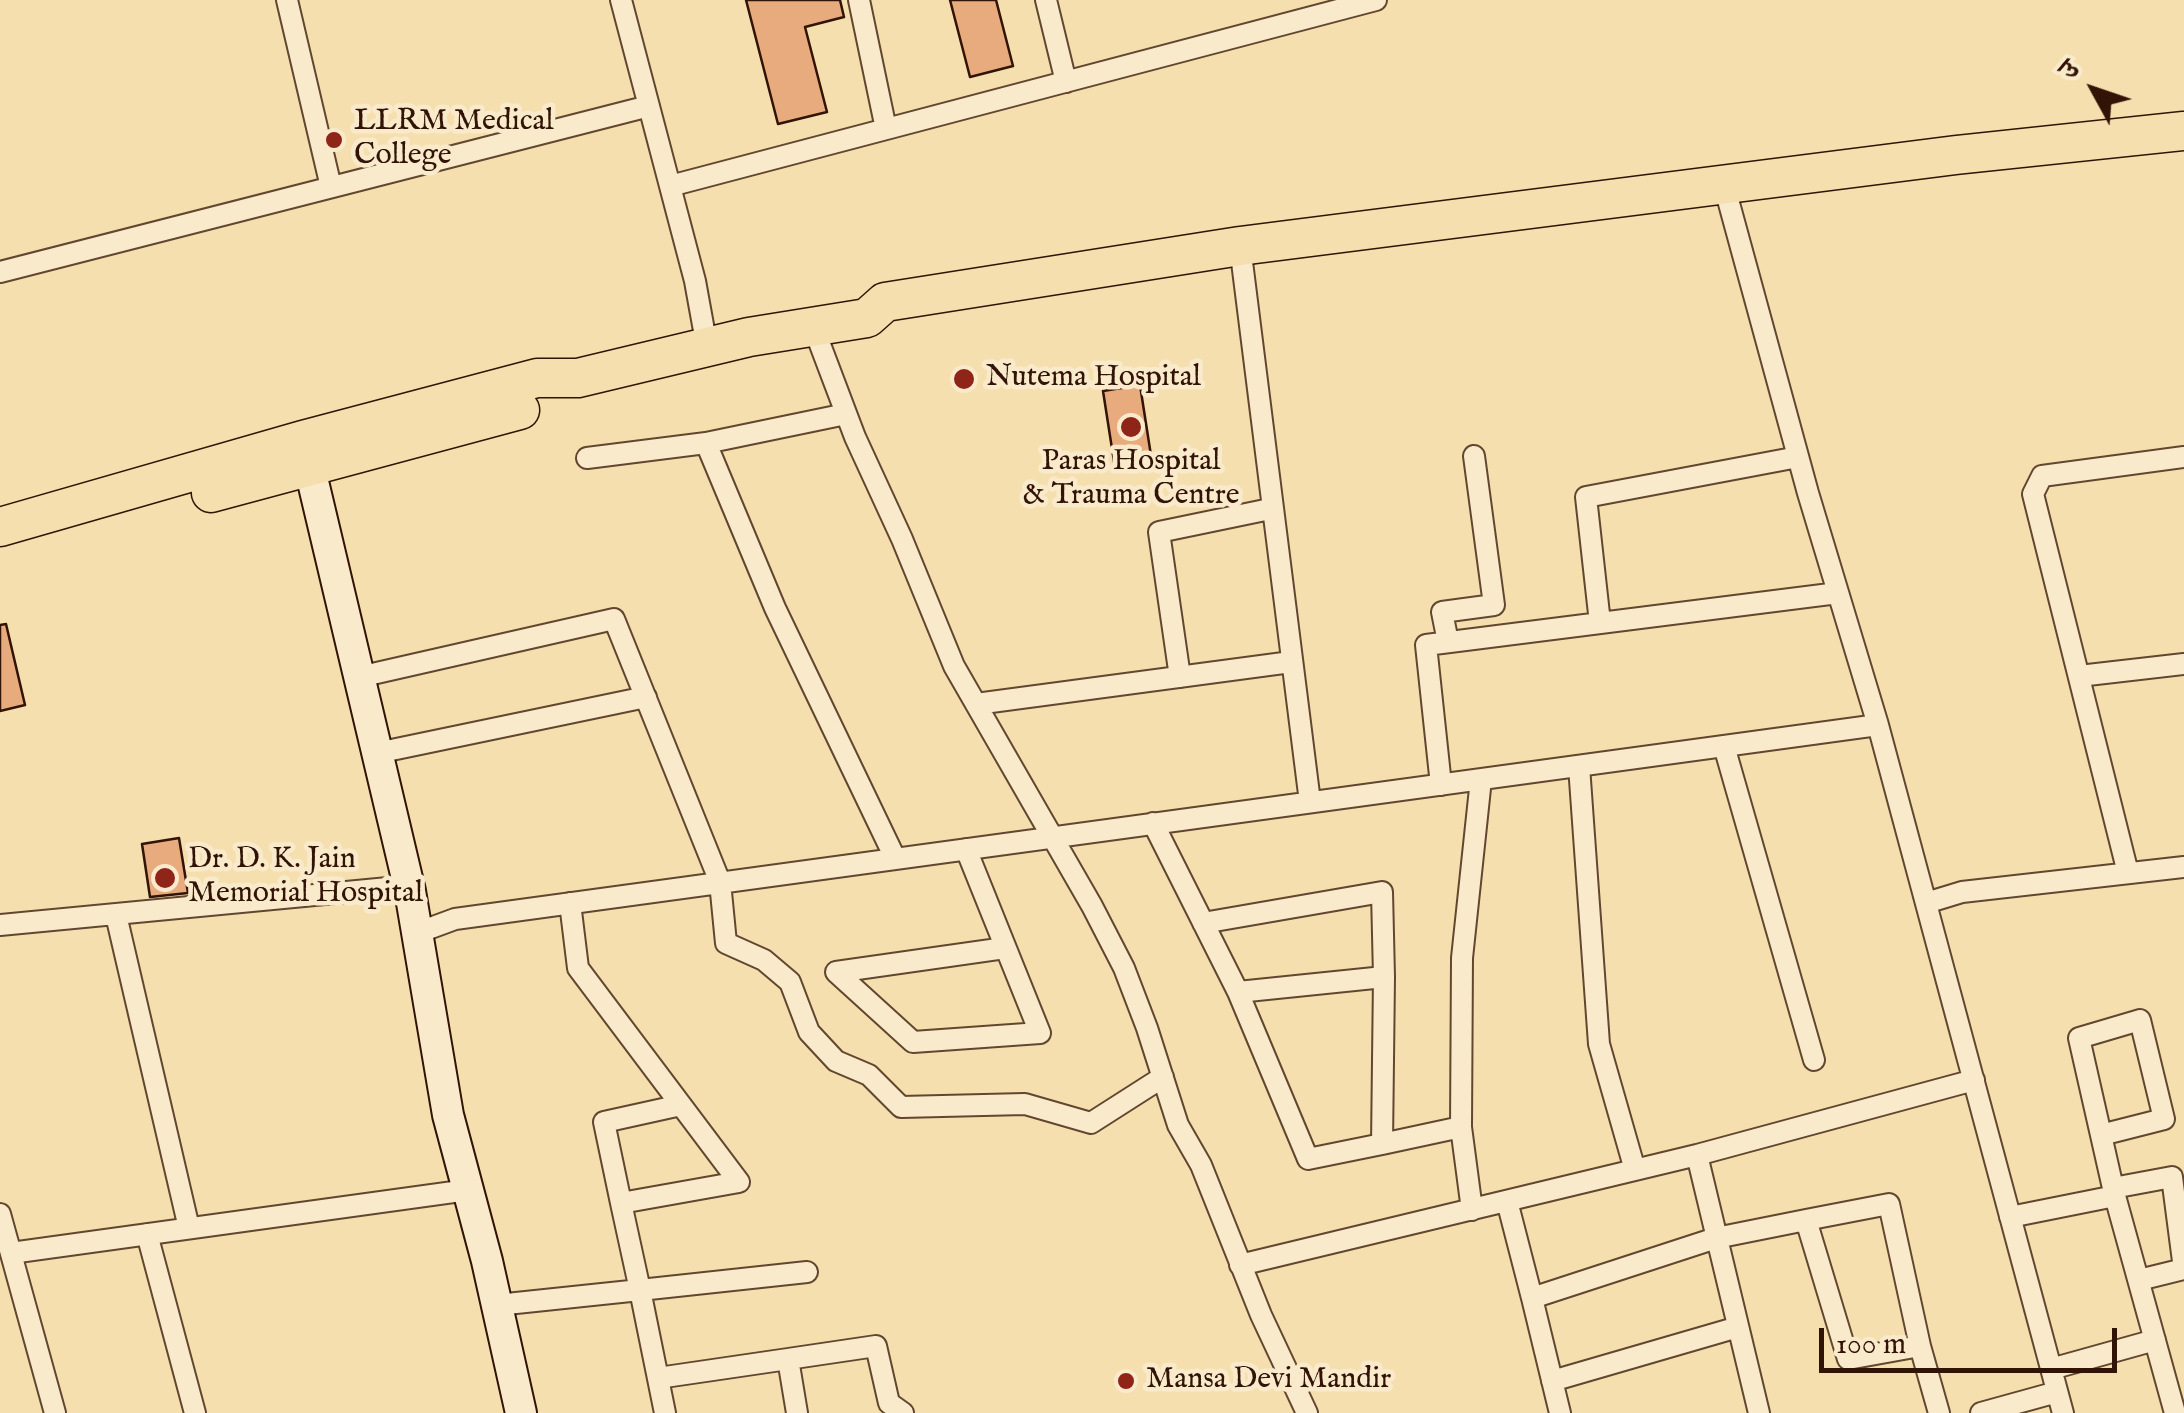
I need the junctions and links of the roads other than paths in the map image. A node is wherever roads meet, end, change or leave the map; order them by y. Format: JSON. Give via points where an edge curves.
{"nodes":[{"id":1,"x":287,"y":0,"type":"edge"},
{"id":2,"x":621,"y":0,"type":"edge"},
{"id":3,"x":859,"y":0,"type":"edge"},
{"id":4,"x":1046,"y":0,"type":"edge"},
{"id":5,"x":1376,"y":0,"type":"edge"},
{"id":6,"x":1066,"y":82,"type":"junction"},
{"id":7,"x":649,"y":106,"type":"junction"},
{"id":8,"x":886,"y":129,"type":"junction"},
{"id":9,"x":2184,"y":130,"type":"edge"},
{"id":10,"x":2184,"y":155,"type":"edge"},
{"id":11,"x":670,"y":186,"type":"junction"},
{"id":12,"x":331,"y":187,"type":"junction"},
{"id":13,"x":1727,"y":196,"type":"junction"},
{"id":14,"x":1241,"y":259,"type":"junction"},
{"id":15,"x":0,"y":272,"type":"edge"},
{"id":16,"x":813,"y":326,"type":"junction"},
{"id":17,"x":707,"y":347,"type":"junction"},
{"id":18,"x":846,"y":414,"type":"junction"},
{"id":19,"x":706,"y":443,"type":"junction"},
{"id":20,"x":306,"y":453,"type":"junction"},
{"id":21,"x":1474,"y":456,"type":"dead end"},
{"id":22,"x":2184,"y":456,"type":"edge"},
{"id":23,"x":1798,"y":457,"type":"junction"},
{"id":24,"x":587,"y":458,"type":"dead end"},
{"id":25,"x":1270,"y":509,"type":"junction"},
{"id":26,"x":0,"y":527,"type":"edge"},
{"id":27,"x":0,"y":551,"type":"edge"},
{"id":28,"x":1838,"y":594,"type":"junction"},
{"id":29,"x":1600,"y":623,"type":"junction"},
{"id":30,"x":1448,"y":642,"type":"junction"},
{"id":31,"x":1291,"y":662,"type":"junction"},
{"id":32,"x":2184,"y":664,"type":"edge"},
{"id":33,"x":2078,"y":676,"type":"junction"},
{"id":34,"x":359,"y":677,"type":"junction"},
{"id":35,"x":1180,"y":677,"type":"junction"},
{"id":36,"x":646,"y":697,"type":"junction"},
{"id":37,"x":976,"y":704,"type":"junction"},
{"id":38,"x":1878,"y":725,"type":"junction"},
{"id":39,"x":1724,"y":746,"type":"junction"},
{"id":40,"x":377,"y":753,"type":"junction"},
{"id":41,"x":1579,"y":766,"type":"junction"},
{"id":42,"x":1481,"y":779,"type":"junction"},
{"id":43,"x":1442,"y":784,"type":"junction"},
{"id":44,"x":1310,"y":802,"type":"junction"},
{"id":45,"x":1153,"y":823,"type":"junction"},
{"id":46,"x":1052,"y":837,"type":"junction"},
{"id":47,"x":966,"y":848,"type":"junction"},
{"id":48,"x":896,"y":858,"type":"junction"},
{"id":49,"x":2184,"y":866,"type":"edge"},
{"id":50,"x":2128,"y":873,"type":"junction"},
{"id":51,"x":720,"y":882,"type":"junction"},
{"id":52,"x":409,"y":886,"type":"junction"},
{"id":53,"x":1926,"y":902,"type":"junction"},
{"id":54,"x":570,"y":903,"type":"junction"},
{"id":55,"x":116,"y":915,"type":"junction"},
{"id":56,"x":1203,"y":924,"type":"junction"},
{"id":57,"x":0,"y":926,"type":"edge"},
{"id":58,"x":418,"y":934,"type":"junction"},
{"id":59,"x":1005,"y":948,"type":"junction"},
{"id":60,"x":1384,"y":977,"type":"junction"},
{"id":61,"x":1238,"y":992,"type":"junction"},
{"id":62,"x":1814,"y":1060,"type":"dead end"},
{"id":63,"x":1162,"y":1077,"type":"junction"},
{"id":64,"x":1974,"y":1080,"type":"junction"},
{"id":65,"x":681,"y":1105,"type":"junction"},
{"id":66,"x":1461,"y":1127,"type":"junction"},
{"id":67,"x":2101,"y":1134,"type":"junction"},
{"id":68,"x":1382,"y":1144,"type":"junction"},
{"id":69,"x":1697,"y":1156,"type":"junction"},
{"id":70,"x":1635,"y":1170,"type":"junction"},
{"id":71,"x":468,"y":1190,"type":"junction"},
{"id":72,"x":2114,"y":1192,"type":"junction"},
{"id":73,"x":1507,"y":1202,"type":"junction"},
{"id":74,"x":621,"y":1203,"type":"junction"},
{"id":75,"x":1472,"y":1210,"type":"junction"},
{"id":76,"x":0,"y":1214,"type":"edge"},
{"id":77,"x":2010,"y":1216,"type":"junction"},
{"id":78,"x":1806,"y":1220,"type":"junction"},
{"id":79,"x":189,"y":1228,"type":"junction"},
{"id":80,"x":147,"y":1234,"type":"junction"},
{"id":81,"x":1716,"y":1238,"type":"junction"},
{"id":82,"x":11,"y":1252,"type":"junction"},
{"id":83,"x":1240,"y":1265,"type":"junction"},
{"id":84,"x":807,"y":1272,"type":"dead end"},
{"id":85,"x":2138,"y":1280,"type":"junction"},
{"id":86,"x":640,"y":1290,"type":"junction"},
{"id":87,"x":1532,"y":1298,"type":"junction"},
{"id":88,"x":497,"y":1305,"type":"junction"},
{"id":89,"x":1738,"y":1327,"type":"junction"},
{"id":90,"x":2155,"y":1340,"type":"junction"},
{"id":91,"x":1920,"y":1346,"type":"junction"},
{"id":92,"x":788,"y":1360,"type":"junction"},
{"id":93,"x":2051,"y":1369,"type":"junction"},
{"id":94,"x":658,"y":1378,"type":"junction"},
{"id":95,"x":1552,"y":1382,"type":"junction"},
{"id":96,"x":2057,"y":1392,"type":"junction"},
{"id":97,"x":55,"y":1413,"type":"edge"},
{"id":98,"x":195,"y":1413,"type":"edge"},
{"id":99,"x":520,"y":1413,"type":"edge"},
{"id":100,"x":665,"y":1413,"type":"edge"},
{"id":101,"x":797,"y":1413,"type":"edge"},
{"id":102,"x":903,"y":1413,"type":"edge"},
{"id":103,"x":1307,"y":1413,"type":"edge"},
{"id":104,"x":1560,"y":1413,"type":"edge"},
{"id":105,"x":1759,"y":1413,"type":"edge"},
{"id":106,"x":1939,"y":1413,"type":"edge"},
{"id":107,"x":1981,"y":1413,"type":"edge"},
{"id":108,"x":2063,"y":1413,"type":"edge"},
{"id":109,"x":2176,"y":1413,"type":"edge"}],
"edges":[{"from":1,"to":12,"type":"street"},
{"from":2,"to":7,"type":"street"},
{"from":3,"to":8,"type":"street"},
{"from":4,"to":6,"type":"street"},
{"from":5,"to":6,"type":"street"},
{"from":6,"to":8,"type":"street"},
{"from":7,"to":11,"type":"street"},
{"from":7,"to":12,"type":"street"},
{"from":8,"to":11,"type":"street"},
{"from":9,"to":13,"type":"highway"},
{"from":10,"to":13,"type":"highway"},
{"from":11,"to":17,"type":"street"},
{"from":12,"to":15,"type":"street"},
{"from":13,"to":14,"type":"highway"},
{"from":13,"to":23,"type":"street"},
{"from":14,"to":16,"type":"highway","via":[[885,302],[866,318]]},
{"from":14,"to":25,"type":"street"},
{"from":16,"to":17,"type":"highway"},
{"from":16,"to":18,"type":"street"},
{"from":17,"to":20,"type":"highway","via":[[578,378],[537,378]]},
{"from":18,"to":19,"type":"street"},
{"from":18,"to":37,"type":"street"},
{"from":19,"to":24,"type":"street"},
{"from":19,"to":48,"type":"street","via":[[774,608]]},
{"from":20,"to":26,"type":"highway"},
{"from":20,"to":27,"type":"highway"},
{"from":20,"to":34,"type":"street"},
{"from":21,"to":30,"type":"street","via":[[1494,605],[1442,612]]},
{"from":22,"to":33,"type":"street","via":[[2042,476],[2033,494]]},
{"from":23,"to":28,"type":"street"},
{"from":23,"to":29,"type":"street","via":[[1586,498]]},
{"from":25,"to":31,"type":"street"},
{"from":25,"to":35,"type":"street","via":[[1159,532]]},
{"from":28,"to":29,"type":"street"},
{"from":28,"to":38,"type":"street"},
{"from":29,"to":30,"type":"street"},
{"from":30,"to":43,"type":"street","via":[[1426,645]]},
{"from":31,"to":35,"type":"street"},
{"from":31,"to":44,"type":"street"},
{"from":32,"to":33,"type":"street"},
{"from":33,"to":50,"type":"street"},
{"from":34,"to":36,"type":"street","via":[[614,619]]},
{"from":34,"to":40,"type":"street"},
{"from":35,"to":37,"type":"street"},
{"from":36,"to":40,"type":"street"},
{"from":36,"to":51,"type":"street"},
{"from":37,"to":46,"type":"street"},
{"from":38,"to":39,"type":"street"},
{"from":38,"to":53,"type":"street"},
{"from":39,"to":41,"type":"street"},
{"from":39,"to":62,"type":"street"},
{"from":40,"to":52,"type":"street"},
{"from":41,"to":42,"type":"street"},
{"from":41,"to":70,"type":"street","via":[[1599,1044]]},
{"from":42,"to":43,"type":"street"},
{"from":42,"to":66,"type":"street","via":[[1462,958]]},
{"from":43,"to":44,"type":"street"},
{"from":44,"to":45,"type":"street"},
{"from":45,"to":46,"type":"street"},
{"from":45,"to":56,"type":"street"},
{"from":46,"to":47,"type":"street"},
{"from":46,"to":63,"type":"street","via":[[1124,968]]},
{"from":47,"to":48,"type":"street"},
{"from":47,"to":59,"type":"street"},
{"from":48,"to":51,"type":"street"},
{"from":49,"to":50,"type":"street"},
{"from":50,"to":53,"type":"street"},
{"from":51,"to":54,"type":"street"},
{"from":51,"to":63,"type":"street","via":[[726,943],[764,960],[790,982],[809,1032],[836,1061],[869,1075],[901,1107],[1025,1104],[1091,1123]]},
{"from":52,"to":55,"type":"street"},
{"from":52,"to":58,"type":"street"},
{"from":53,"to":64,"type":"street"},
{"from":54,"to":58,"type":"street","via":[[455,919]]},
{"from":54,"to":65,"type":"street","via":[[578,968]]},
{"from":55,"to":57,"type":"street"},
{"from":55,"to":79,"type":"street"},
{"from":56,"to":60,"type":"street","via":[[1382,892]]},
{"from":56,"to":61,"type":"street"},
{"from":58,"to":71,"type":"street","via":[[448,1115]]},
{"from":59,"to":59,"type":"street","via":[[1040,1033],[913,1042],[836,972]]},
{"from":60,"to":61,"type":"street"},
{"from":60,"to":68,"type":"street"},
{"from":61,"to":68,"type":"street","via":[[1308,1159]]},
{"from":63,"to":83,"type":"street"},
{"from":64,"to":69,"type":"street"},
{"from":64,"to":77,"type":"street"},
{"from":65,"to":74,"type":"street","via":[[604,1122]]},
{"from":65,"to":74,"type":"street","via":[[739,1182]]},
{"from":66,"to":68,"type":"street"},
{"from":66,"to":75,"type":"street"},
{"from":67,"to":67,"type":"street","via":[[2164,1120],[2140,1020],[2079,1038]]},
{"from":67,"to":72,"type":"street"},
{"from":69,"to":70,"type":"street"},
{"from":69,"to":81,"type":"street"},
{"from":70,"to":73,"type":"street"},
{"from":71,"to":79,"type":"street"},
{"from":71,"to":88,"type":"street"},
{"from":72,"to":77,"type":"street"},
{"from":72,"to":85,"type":"street"},
{"from":72,"to":85,"type":"street","via":[[2172,1177],[2184,1269]]},
{"from":73,"to":75,"type":"street"},
{"from":73,"to":87,"type":"street"},
{"from":74,"to":86,"type":"street"},
{"from":75,"to":83,"type":"street"},
{"from":76,"to":82,"type":"street"},
{"from":77,"to":93,"type":"street"},
{"from":78,"to":81,"type":"street"},
{"from":78,"to":91,"type":"street","via":[[1848,1359]]},
{"from":78,"to":91,"type":"street","via":[[1889,1204]]},
{"from":79,"to":80,"type":"street"},
{"from":80,"to":82,"type":"street"},
{"from":80,"to":98,"type":"street"},
{"from":81,"to":87,"type":"street"},
{"from":81,"to":89,"type":"street"},
{"from":82,"to":97,"type":"street"},
{"from":83,"to":103,"type":"street"},
{"from":84,"to":86,"type":"street"},
{"from":85,"to":90,"type":"street"},
{"from":86,"to":88,"type":"street"},
{"from":86,"to":94,"type":"street"},
{"from":87,"to":95,"type":"street"},
{"from":88,"to":99,"type":"street"},
{"from":89,"to":95,"type":"street"},
{"from":89,"to":105,"type":"street"},
{"from":90,"to":93,"type":"street"},
{"from":90,"to":109,"type":"street"},
{"from":91,"to":106,"type":"street"},
{"from":92,"to":94,"type":"street"},
{"from":92,"to":101,"type":"street"},
{"from":92,"to":102,"type":"street","via":[[876,1346],[888,1404]]},
{"from":93,"to":96,"type":"street"},
{"from":94,"to":100,"type":"street"},
{"from":95,"to":104,"type":"street"},
{"from":96,"to":107,"type":"street"},
{"from":96,"to":108,"type":"street"}]}
